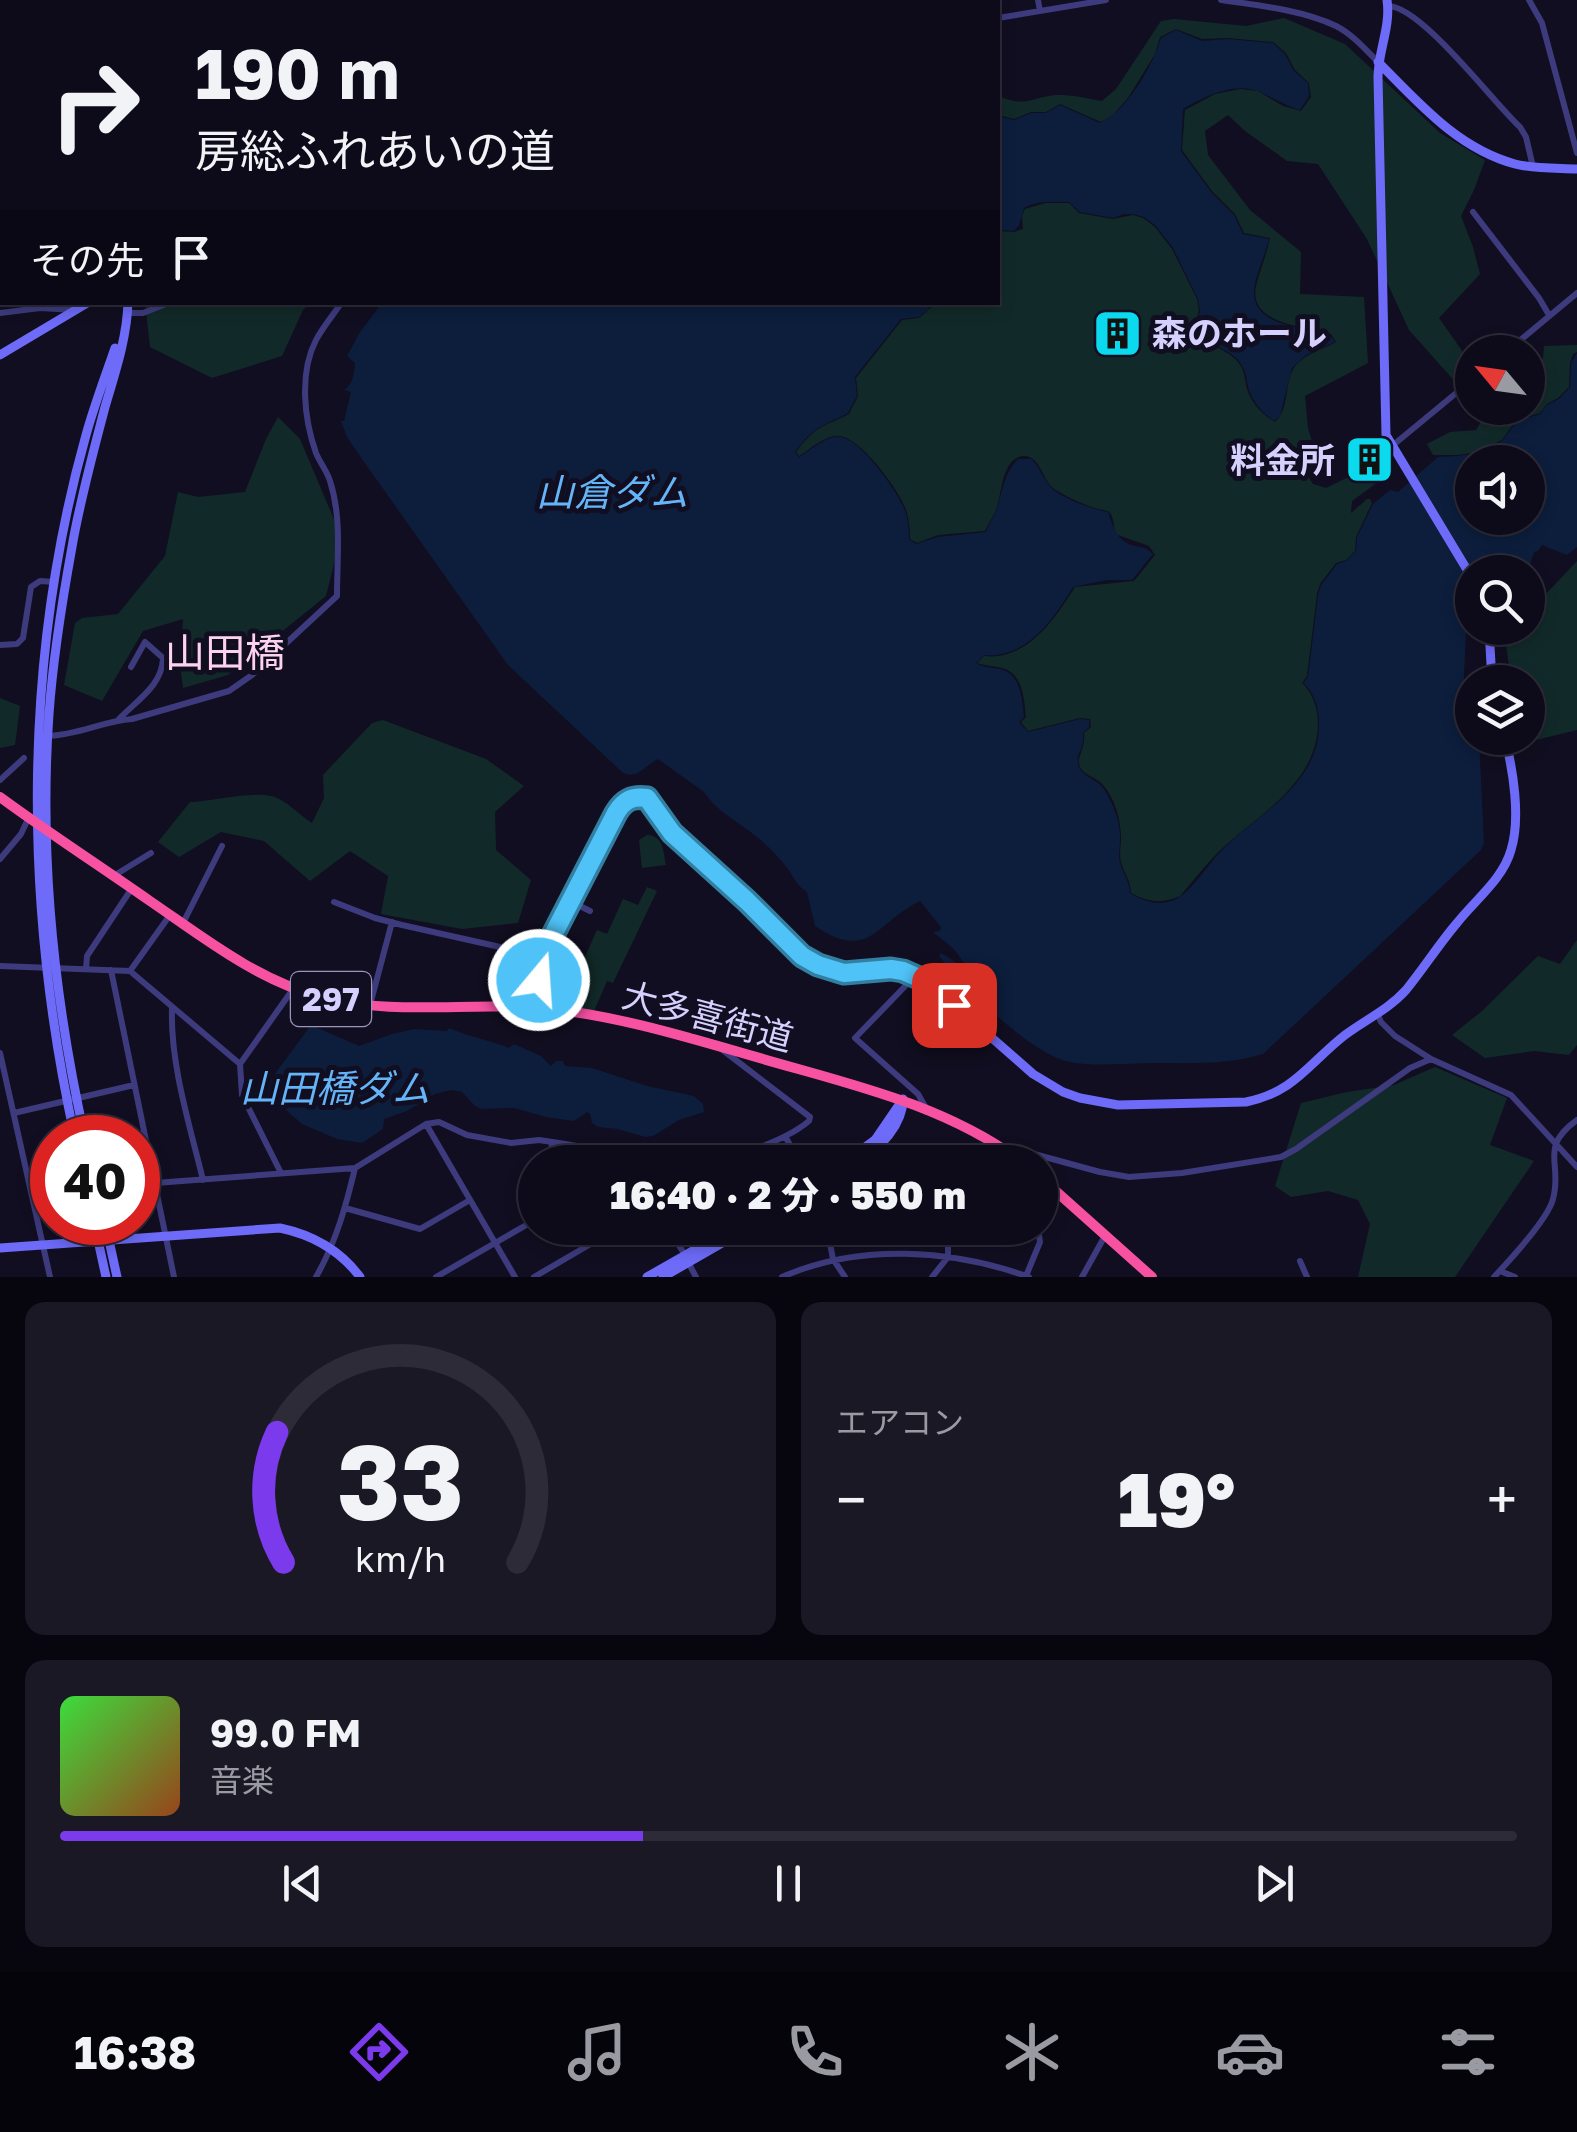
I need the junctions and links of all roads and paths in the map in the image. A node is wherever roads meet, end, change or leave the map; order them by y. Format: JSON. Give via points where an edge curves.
{"nodes":[{"id":1,"x":1038,"y":0,"type":"edge"},
{"id":2,"x":1106,"y":0,"type":"edge"},
{"id":3,"x":1220,"y":0,"type":"edge"},
{"id":4,"x":1529,"y":0,"type":"edge"},
{"id":5,"x":1080,"y":2,"type":"edge"},
{"id":6,"x":1251,"y":2,"type":"edge"},
{"id":7,"x":1387,"y":3,"type":"edge"},
{"id":8,"x":1040,"y":11,"type":"junction"},
{"id":9,"x":1000,"y":18,"type":"edge"},
{"id":10,"x":1378,"y":62,"type":"junction"},
{"id":11,"x":1577,"y":153,"type":"edge"},
{"id":12,"x":1533,"y":166,"type":"junction"},
{"id":13,"x":1577,"y":169,"type":"edge"},
{"id":14,"x":1473,"y":212,"type":"dead end"},
{"id":15,"x":1577,"y":293,"type":"edge"},
{"id":16,"x":74,"y":305,"type":"edge"},
{"id":17,"x":163,"y":305,"type":"edge"},
{"id":18,"x":340,"y":305,"type":"edge"},
{"id":19,"x":128,"y":308,"type":"edge"},
{"id":20,"x":0,"y":314,"type":"edge"},
{"id":21,"x":1549,"y":315,"type":"junction"},
{"id":22,"x":1526,"y":335,"type":"edge"},
{"id":23,"x":0,"y":355,"type":"edge"},
{"id":24,"x":1455,"y":394,"type":"edge"},
{"id":25,"x":1392,"y":446,"type":"junction"},
{"id":26,"x":70,"y":528,"type":"junction"},
{"id":27,"x":1458,"y":555,"type":"edge"},
{"id":28,"x":54,"y":582,"type":"junction"},
{"id":29,"x":0,"y":645,"type":"edge"},
{"id":30,"x":131,"y":668,"type":"dead end"},
{"id":31,"x":118,"y":720,"type":"junction"},
{"id":32,"x":48,"y":736,"type":"junction"},
{"id":33,"x":1510,"y":755,"type":"edge"},
{"id":34,"x":24,"y":758,"type":"dead end"},
{"id":35,"x":1,"y":776,"type":"edge"},
{"id":36,"x":0,"y":797,"type":"edge"},
{"id":37,"x":38,"y":823,"type":"junction"},
{"id":38,"x":222,"y":846,"type":"dead end"},
{"id":39,"x":150,"y":852,"type":"dead end"},
{"id":40,"x":0,"y":859,"type":"edge"},
{"id":41,"x":114,"y":876,"type":"junction"},
{"id":42,"x":132,"y":888,"type":"junction"},
{"id":43,"x":570,"y":901,"type":"junction"},
{"id":44,"x":334,"y":902,"type":"dead end"},
{"id":45,"x":590,"y":912,"type":"dead end"},
{"id":46,"x":170,"y":915,"type":"junction"},
{"id":47,"x":392,"y":922,"type":"junction"},
{"id":48,"x":182,"y":924,"type":"junction"},
{"id":49,"x":546,"y":950,"type":"junction"},
{"id":50,"x":0,"y":966,"type":"edge"},
{"id":51,"x":50,"y":968,"type":"junction"},
{"id":52,"x":86,"y":969,"type":"junction"},
{"id":53,"x":110,"y":970,"type":"junction"},
{"id":54,"x":130,"y":971,"type":"junction"},
{"id":55,"x":915,"y":976,"type":"junction"},
{"id":56,"x":294,"y":988,"type":"junction"},
{"id":57,"x":370,"y":1006,"type":"junction"},
{"id":58,"x":172,"y":1007,"type":"junction"},
{"id":59,"x":535,"y":1008,"type":"junction"},
{"id":60,"x":1377,"y":1014,"type":"junction"},
{"id":61,"x":716,"y":1045,"type":"junction"},
{"id":62,"x":0,"y":1053,"type":"edge"},
{"id":63,"x":1431,"y":1059,"type":"junction"},
{"id":64,"x":240,"y":1064,"type":"junction"},
{"id":65,"x":2,"y":1071,"type":"edge"},
{"id":66,"x":134,"y":1085,"type":"junction"},
{"id":67,"x":72,"y":1099,"type":"junction"},
{"id":68,"x":902,"y":1099,"type":"junction"},
{"id":69,"x":926,"y":1108,"type":"junction"},
{"id":70,"x":14,"y":1112,"type":"junction"},
{"id":71,"x":73,"y":1115,"type":"edge"},
{"id":72,"x":77,"y":1115,"type":"edge"},
{"id":73,"x":140,"y":1115,"type":"edge"},
{"id":74,"x":1577,"y":1120,"type":"edge"},
{"id":75,"x":426,"y":1124,"type":"junction"},
{"id":76,"x":786,"y":1138,"type":"junction"},
{"id":77,"x":552,"y":1142,"type":"junction"},
{"id":78,"x":1554,"y":1144,"type":"junction"},
{"id":79,"x":552,"y":1145,"type":"edge"},
{"id":80,"x":570,"y":1145,"type":"edge"},
{"id":81,"x":766,"y":1145,"type":"edge"},
{"id":82,"x":790,"y":1145,"type":"edge"},
{"id":83,"x":868,"y":1145,"type":"edge"},
{"id":84,"x":878,"y":1145,"type":"edge"},
{"id":85,"x":995,"y":1145,"type":"edge"},
{"id":86,"x":1058,"y":1161,"type":"edge"},
{"id":87,"x":1577,"y":1167,"type":"edge"},
{"id":88,"x":355,"y":1168,"type":"junction"},
{"id":89,"x":281,"y":1174,"type":"junction"},
{"id":90,"x":203,"y":1180,"type":"junction"},
{"id":91,"x":160,"y":1183,"type":"edge"},
{"id":92,"x":30,"y":1187,"type":"edge"},
{"id":93,"x":1058,"y":1193,"type":"edge"},
{"id":94,"x":470,"y":1200,"type":"junction"},
{"id":95,"x":345,"y":1208,"type":"junction"},
{"id":96,"x":160,"y":1210,"type":"edge"},
{"id":97,"x":518,"y":1230,"type":"edge"},
{"id":98,"x":1106,"y":1234,"type":"junction"},
{"id":99,"x":160,"y":1237,"type":"edge"},
{"id":100,"x":166,"y":1237,"type":"junction"},
{"id":101,"x":495,"y":1243,"type":"junction"},
{"id":102,"x":32,"y":1245,"type":"edge"},
{"id":103,"x":42,"y":1245,"type":"edge"},
{"id":104,"x":104,"y":1245,"type":"edge"},
{"id":105,"x":105,"y":1245,"type":"edge"},
{"id":106,"x":589,"y":1245,"type":"edge"},
{"id":107,"x":678,"y":1245,"type":"edge"},
{"id":108,"x":708,"y":1245,"type":"edge"},
{"id":109,"x":715,"y":1245,"type":"edge"},
{"id":110,"x":830,"y":1245,"type":"edge"},
{"id":111,"x":948,"y":1245,"type":"edge"},
{"id":112,"x":1039,"y":1245,"type":"edge"},
{"id":113,"x":0,"y":1248,"type":"edge"},
{"id":114,"x":332,"y":1248,"type":"junction"},
{"id":115,"x":948,"y":1257,"type":"junction"},
{"id":116,"x":687,"y":1259,"type":"junction"},
{"id":117,"x":833,"y":1260,"type":"junction"},
{"id":118,"x":1300,"y":1261,"type":"dead end"},
{"id":119,"x":1497,"y":1274,"type":"edge"},
{"id":120,"x":1028,"y":1276,"type":"edge"},
{"id":121,"x":50,"y":1277,"type":"edge"},
{"id":122,"x":106,"y":1277,"type":"edge"},
{"id":123,"x":117,"y":1277,"type":"edge"},
{"id":124,"x":174,"y":1277,"type":"edge"},
{"id":125,"x":316,"y":1277,"type":"edge"},
{"id":126,"x":360,"y":1277,"type":"edge"},
{"id":127,"x":436,"y":1277,"type":"edge"},
{"id":128,"x":515,"y":1277,"type":"edge"},
{"id":129,"x":534,"y":1277,"type":"edge"},
{"id":130,"x":648,"y":1277,"type":"edge"},
{"id":131,"x":663,"y":1277,"type":"edge"},
{"id":132,"x":696,"y":1277,"type":"edge"},
{"id":133,"x":782,"y":1277,"type":"edge"},
{"id":134,"x":844,"y":1277,"type":"edge"},
{"id":135,"x":932,"y":1277,"type":"edge"},
{"id":136,"x":1082,"y":1277,"type":"edge"},
{"id":137,"x":1152,"y":1277,"type":"edge"},
{"id":138,"x":1306,"y":1277,"type":"edge"},
{"id":139,"x":1515,"y":1277,"type":"edge"}],
"edges":[{"from":1,"to":8,"type":"street"},
{"from":2,"to":5,"type":"street"},
{"from":3,"to":6,"type":"street"},
{"from":4,"to":11,"type":"street","via":[[1542,23]]},
{"from":5,"to":8,"type":"street"},
{"from":6,"to":10,"type":"street","via":[[1336,26]]},
{"from":7,"to":10,"type":"street"},
{"from":7,"to":12,"type":"street","via":[[1424,26],[1520,127]]},
{"from":8,"to":9,"type":"street"},
{"from":10,"to":12,"type":"street","via":[[1452,134],[1489,155]]},
{"from":10,"to":25,"type":"street","via":[[1384,420]]},
{"from":12,"to":13,"type":"street"},
{"from":14,"to":21,"type":"street"},
{"from":15,"to":21,"type":"street"},
{"from":16,"to":20,"type":"street"},
{"from":16,"to":23,"type":"street"},
{"from":17,"to":19,"type":"street","via":[[143,313]]},
{"from":18,"to":31,"type":"street","via":[[315,342],[305,380],[311,435],[330,481],[340,537],[337,596],[229,691]]},
{"from":19,"to":26,"type":"street","via":[[86,434]]},
{"from":21,"to":22,"type":"street"},
{"from":24,"to":25,"type":"street"},
{"from":25,"to":27,"type":"street"},
{"from":26,"to":28,"type":"street"},
{"from":26,"to":32,"type":"street"},
{"from":28,"to":29,"type":"street","via":[[32,587],[23,638]]},
{"from":28,"to":37,"type":"street"},
{"from":30,"to":31,"type":"street","via":[[144,642],[163,658],[158,681]]},
{"from":31,"to":32,"type":"street"},
{"from":32,"to":37,"type":"street"},
{"from":33,"to":60,"type":"street","via":[[1515,818],[1505,867],[1404,992]]},
{"from":34,"to":35,"type":"street"},
{"from":36,"to":37,"type":"highway","name":"大多喜街道","number":"297"},
{"from":37,"to":40,"type":"street"},
{"from":37,"to":41,"type":"highway","name":"大多喜街道","number":"297"},
{"from":37,"to":51,"type":"street"},
{"from":38,"to":48,"type":"street"},
{"from":39,"to":41,"type":"street"},
{"from":41,"to":42,"type":"highway","name":"大多喜街道","number":"297"},
{"from":42,"to":46,"type":"highway","name":"大多喜街道","number":"297"},
{"from":42,"to":52,"type":"street","via":[[87,956]]},
{"from":43,"to":45,"type":"street"},
{"from":43,"to":49,"type":"street"},
{"from":43,"to":55,"type":"street","via":[[623,802],[647,798],[672,833],[802,956],[844,973],[891,969]]},
{"from":44,"to":47,"type":"street"},
{"from":46,"to":48,"type":"highway","name":"大多喜街道","number":"297"},
{"from":46,"to":54,"type":"street"},
{"from":47,"to":49,"type":"street","via":[[500,947]]},
{"from":47,"to":57,"type":"street"},
{"from":48,"to":56,"type":"highway","name":"大多喜街道","number":"297"},
{"from":49,"to":59,"type":"street"},
{"from":50,"to":51,"type":"street"},
{"from":51,"to":52,"type":"street"},
{"from":51,"to":67,"type":"street"},
{"from":52,"to":53,"type":"street"},
{"from":53,"to":54,"type":"street"},
{"from":53,"to":66,"type":"street"},
{"from":54,"to":58,"type":"street"},
{"from":55,"to":60,"type":"street","via":[[1047,1083],[1118,1105],[1260,1099],[1291,1084]]},
{"from":55,"to":69,"type":"street","via":[[855,1038]]},
{"from":56,"to":57,"type":"highway","name":"大多喜街道","number":"297"},
{"from":56,"to":64,"type":"street"},
{"from":57,"to":59,"type":"highway","name":"大多喜街道","number":"297"},
{"from":58,"to":64,"type":"street"},
{"from":58,"to":90,"type":"street","via":[[182,1093]]},
{"from":59,"to":61,"type":"highway","name":"大多喜街道","number":"297","via":[[614,1018]]},
{"from":60,"to":63,"type":"street","via":[[1395,1036]]},
{"from":61,"to":68,"type":"highway","name":"大多喜街道","number":"297"},
{"from":61,"to":76,"type":"street","via":[[810,1117]]},
{"from":62,"to":65,"type":"street"},
{"from":63,"to":78,"type":"street","via":[[1511,1095]]},
{"from":63,"to":86,"type":"street","via":[[1280,1157],[1130,1177]]},
{"from":64,"to":89,"type":"street","via":[[242,1095]]},
{"from":65,"to":70,"type":"street"},
{"from":66,"to":67,"type":"street"},
{"from":66,"to":73,"type":"street"},
{"from":67,"to":70,"type":"street"},
{"from":67,"to":71,"type":"street"},
{"from":67,"to":72,"type":"street"},
{"from":68,"to":69,"type":"highway","name":"大多喜街道","number":"297"},
{"from":68,"to":83,"type":"street"},
{"from":68,"to":84,"type":"street","via":[[903,1110]]},
{"from":69,"to":85,"type":"highway","name":"大多喜街道","number":"297"},
{"from":70,"to":92,"type":"street"},
{"from":74,"to":78,"type":"street"},
{"from":75,"to":77,"type":"street","via":[[511,1144]]},
{"from":75,"to":88,"type":"street"},
{"from":75,"to":94,"type":"street"},
{"from":76,"to":81,"type":"street"},
{"from":76,"to":82,"type":"street"},
{"from":77,"to":79,"type":"street"},
{"from":77,"to":80,"type":"street"},
{"from":78,"to":87,"type":"street"},
{"from":78,"to":119,"type":"street","via":[[1552,1203]]},
{"from":88,"to":89,"type":"street"},
{"from":88,"to":95,"type":"street"},
{"from":89,"to":90,"type":"street"},
{"from":90,"to":91,"type":"street"},
{"from":93,"to":98,"type":"highway"},
{"from":94,"to":95,"type":"street","via":[[420,1229]]},
{"from":94,"to":101,"type":"street"},
{"from":95,"to":114,"type":"street"},
{"from":96,"to":100,"type":"street"},
{"from":97,"to":101,"type":"street"},
{"from":98,"to":136,"type":"street"},
{"from":98,"to":137,"type":"highway"},
{"from":99,"to":100,"type":"street"},
{"from":100,"to":114,"type":"street","via":[[280,1228]]},
{"from":100,"to":124,"type":"street"},
{"from":101,"to":127,"type":"street"},
{"from":101,"to":128,"type":"street"},
{"from":102,"to":113,"type":"street"},
{"from":103,"to":121,"type":"street"},
{"from":104,"to":122,"type":"street"},
{"from":105,"to":123,"type":"street"},
{"from":106,"to":129,"type":"street"},
{"from":107,"to":116,"type":"street"},
{"from":108,"to":116,"type":"street"},
{"from":109,"to":116,"type":"street"},
{"from":110,"to":117,"type":"street"},
{"from":111,"to":115,"type":"street"},
{"from":112,"to":120,"type":"street"},
{"from":114,"to":125,"type":"street"},
{"from":114,"to":126,"type":"street"},
{"from":115,"to":117,"type":"street","via":[[907,1253]]},
{"from":115,"to":120,"type":"street"},
{"from":115,"to":135,"type":"street"},
{"from":116,"to":130,"type":"street"},
{"from":116,"to":131,"type":"street"},
{"from":116,"to":132,"type":"street"},
{"from":117,"to":133,"type":"street"},
{"from":117,"to":134,"type":"street"},
{"from":118,"to":138,"type":"street"},
{"from":119,"to":139,"type":"street"}]}
